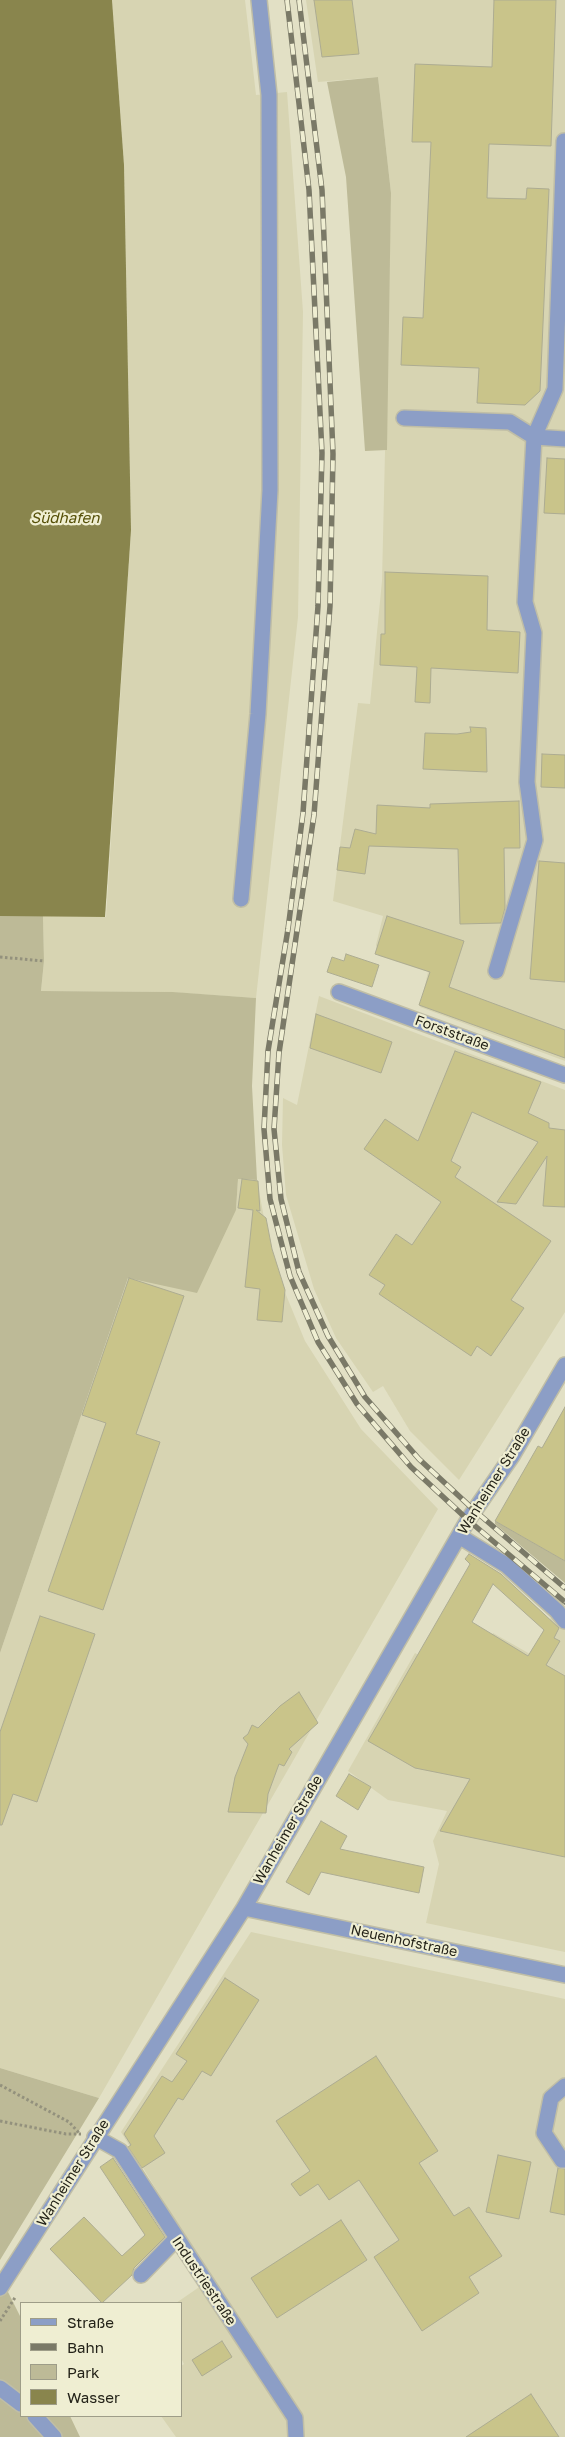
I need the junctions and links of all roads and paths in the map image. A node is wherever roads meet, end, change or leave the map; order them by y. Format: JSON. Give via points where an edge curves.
{"nodes":[{"id":1,"x":259,"y":0,"type":"edge"},
{"id":2,"x":564,"y":141,"type":"edge"},
{"id":3,"x":404,"y":418,"type":"dead end"},
{"id":4,"x":534,"y":437,"type":"junction"},
{"id":5,"x":565,"y":439,"type":"edge"},
{"id":6,"x":241,"y":899,"type":"dead end"},
{"id":7,"x":0,"y":957,"type":"edge"},
{"id":8,"x":44,"y":960,"type":"dead end"},
{"id":9,"x":496,"y":971,"type":"dead end"},
{"id":10,"x":339,"y":992,"type":"dead end"},
{"id":11,"x":565,"y":1075,"type":"edge"},
{"id":12,"x":565,"y":1365,"type":"edge"},
{"id":13,"x":459,"y":1536,"type":"junction"},
{"id":14,"x":565,"y":1621,"type":"edge"},
{"id":15,"x":244,"y":1908,"type":"junction"},
{"id":16,"x":565,"y":1974,"type":"edge"},
{"id":17,"x":0,"y":2085,"type":"edge"},
{"id":18,"x":565,"y":2086,"type":"edge"},
{"id":19,"x":0,"y":2121,"type":"edge"},
{"id":20,"x":80,"y":2134,"type":"junction"},
{"id":21,"x":95,"y":2138,"type":"junction"},
{"id":22,"x":565,"y":2160,"type":"edge"},
{"id":23,"x":176,"y":2239,"type":"junction"},
{"id":24,"x":141,"y":2275,"type":"dead end"},
{"id":25,"x":0,"y":2288,"type":"edge"},
{"id":26,"x":0,"y":2388,"type":"edge"},
{"id":27,"x":20,"y":2403,"type":"edge"},
{"id":28,"x":36,"y":2417,"type":"edge"},
{"id":29,"x":54,"y":2437,"type":"edge"},
{"id":30,"x":296,"y":2437,"type":"edge"}],
"edges":[{"from":1,"to":6,"type":"street","via":[[270,95],[270,490],[258,714]]},
{"from":2,"to":4,"type":"street","via":[[556,389]]},
{"from":3,"to":4,"type":"street","via":[[510,422]]},
{"from":4,"to":5,"type":"street"},
{"from":4,"to":9,"type":"street","via":[[525,602],[534,633],[527,782],[535,840]]},
{"from":7,"to":8,"type":"path"},
{"from":10,"to":11,"type":"street","name":"Forststraße"},
{"from":12,"to":13,"type":"street","name":"Wanheimer Straße","via":[[512,1456],[486,1490]]},
{"from":13,"to":14,"type":"street","via":[[506,1565]]},
{"from":13,"to":15,"type":"street","name":"Wanheimer Straße"},
{"from":15,"to":16,"type":"street","name":"Neuenhofstraße"},
{"from":15,"to":21,"type":"street","name":"Wanheimer Straße"},
{"from":17,"to":20,"type":"path","via":[[69,2122]]},
{"from":18,"to":22,"type":"street","via":[[551,2098],[544,2133]]},
{"from":19,"to":20,"type":"path"},
{"from":20,"to":21,"type":"path"},
{"from":21,"to":23,"type":"street","name":"Industriestraße","via":[[120,2151]]},
{"from":21,"to":25,"type":"street","name":"Wanheimer Straße"},
{"from":23,"to":24,"type":"street"},
{"from":23,"to":30,"type":"street","name":"Industriestraße","via":[[295,2418]]},
{"from":26,"to":27,"type":"street"},
{"from":28,"to":29,"type":"street"}]}
